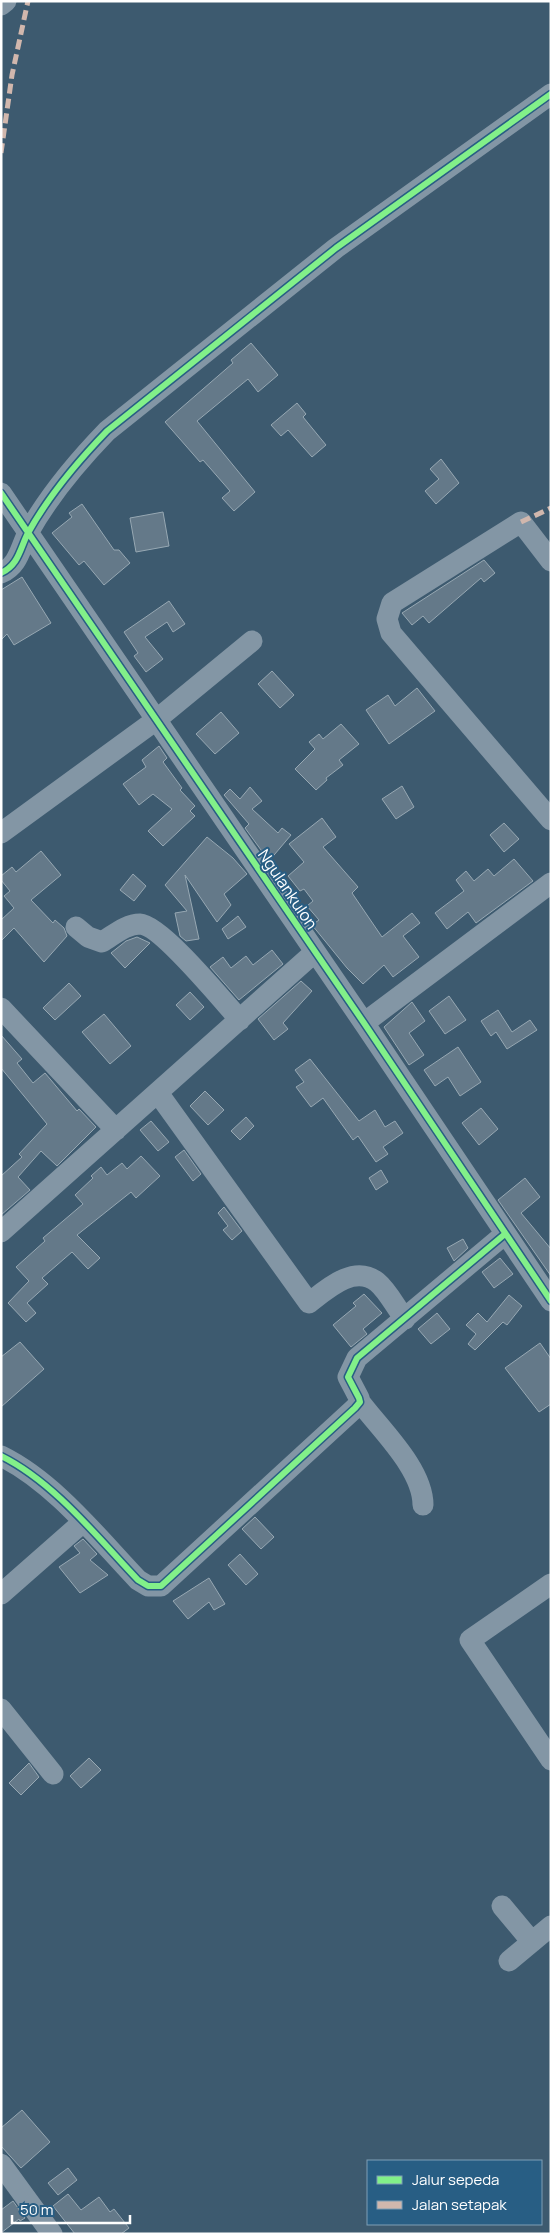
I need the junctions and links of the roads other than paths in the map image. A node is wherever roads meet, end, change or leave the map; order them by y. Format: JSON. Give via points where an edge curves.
{"nodes":[{"id":1,"x":551,"y":94,"type":"edge"},
{"id":2,"x":1,"y":493,"type":"edge"},
{"id":3,"x":28,"y":533,"type":"junction"},
{"id":4,"x":551,"y":561,"type":"edge"},
{"id":5,"x":1,"y":573,"type":"edge"},
{"id":6,"x":252,"y":641,"type":"dead end"},
{"id":7,"x":156,"y":720,"type":"junction"},
{"id":8,"x":551,"y":820,"type":"edge"},
{"id":9,"x":1,"y":833,"type":"edge"},
{"id":10,"x":551,"y":883,"type":"edge"},
{"id":11,"x":76,"y":927,"type":"dead end"},
{"id":12,"x":315,"y":952,"type":"junction"},
{"id":13,"x":1,"y":1008,"type":"edge"},
{"id":14,"x":240,"y":1020,"type":"junction"},
{"id":15,"x":364,"y":1023,"type":"junction"},
{"id":16,"x":158,"y":1093,"type":"junction"},
{"id":17,"x":116,"y":1130,"type":"junction"},
{"id":18,"x":3,"y":1226,"type":"edge"},
{"id":19,"x":505,"y":1234,"type":"junction"},
{"id":20,"x":551,"y":1301,"type":"edge"},
{"id":21,"x":405,"y":1319,"type":"junction"},
{"id":22,"x":360,"y":1402,"type":"junction"},
{"id":23,"x":1,"y":1456,"type":"edge"},
{"id":24,"x":423,"y":1505,"type":"dead end"},
{"id":25,"x":83,"y":1522,"type":"junction"},
{"id":26,"x":551,"y":1584,"type":"edge"},
{"id":27,"x":1,"y":1594,"type":"edge"},
{"id":28,"x":1,"y":1709,"type":"edge"},
{"id":29,"x":551,"y":1760,"type":"edge"},
{"id":30,"x":53,"y":1774,"type":"dead end"},
{"id":31,"x":502,"y":1906,"type":"dead end"},
{"id":32,"x":551,"y":1926,"type":"edge"},
{"id":33,"x":532,"y":1942,"type":"junction"},
{"id":34,"x":509,"y":1961,"type":"dead end"},
{"id":35,"x":1,"y":2164,"type":"edge"},
{"id":36,"x":52,"y":2234,"type":"edge"}],
"edges":[{"from":1,"to":3,"type":"street","via":[[336,248],[148,395],[107,430],[84,455]]},
{"from":2,"to":3,"type":"street","name":"Ngulankulon"},
{"from":3,"to":5,"type":"street","via":[[19,556],[9,569]]},
{"from":3,"to":7,"type":"street","name":"Ngulankulon"},
{"from":4,"to":8,"type":"street","via":[[520,522],[392,603],[387,619],[392,633]]},
{"from":6,"to":7,"type":"street"},
{"from":7,"to":9,"type":"street"},
{"from":7,"to":12,"type":"street","name":"Ngulankulon"},
{"from":10,"to":15,"type":"street"},
{"from":11,"to":14,"type":"street","via":[[88,937],[102,942],[126,927],[150,926],[167,940]]},
{"from":12,"to":14,"type":"street"},
{"from":12,"to":15,"type":"street","name":"Ngulankulon"},
{"from":13,"to":17,"type":"street"},
{"from":14,"to":16,"type":"street"},
{"from":15,"to":19,"type":"street","name":"Ngulankulon"},
{"from":16,"to":17,"type":"street"},
{"from":16,"to":21,"type":"street","via":[[309,1303],[330,1286],[354,1275],[365,1276],[377,1282]]},
{"from":17,"to":18,"type":"street"},
{"from":19,"to":20,"type":"street","name":"Ngulankulon"},
{"from":19,"to":21,"type":"street"},
{"from":21,"to":22,"type":"street","via":[[354,1362],[348,1377]]},
{"from":22,"to":24,"type":"street","via":[[410,1467],[423,1492]]},
{"from":22,"to":25,"type":"street","via":[[161,1586],[148,1586],[138,1580]]},
{"from":23,"to":25,"type":"street","via":[[39,1481]]},
{"from":25,"to":27,"type":"street"},
{"from":26,"to":29,"type":"street","via":[[470,1640]]},
{"from":28,"to":30,"type":"street"},
{"from":31,"to":33,"type":"street"},
{"from":32,"to":33,"type":"street"},
{"from":33,"to":34,"type":"street"},
{"from":35,"to":36,"type":"street"}]}
